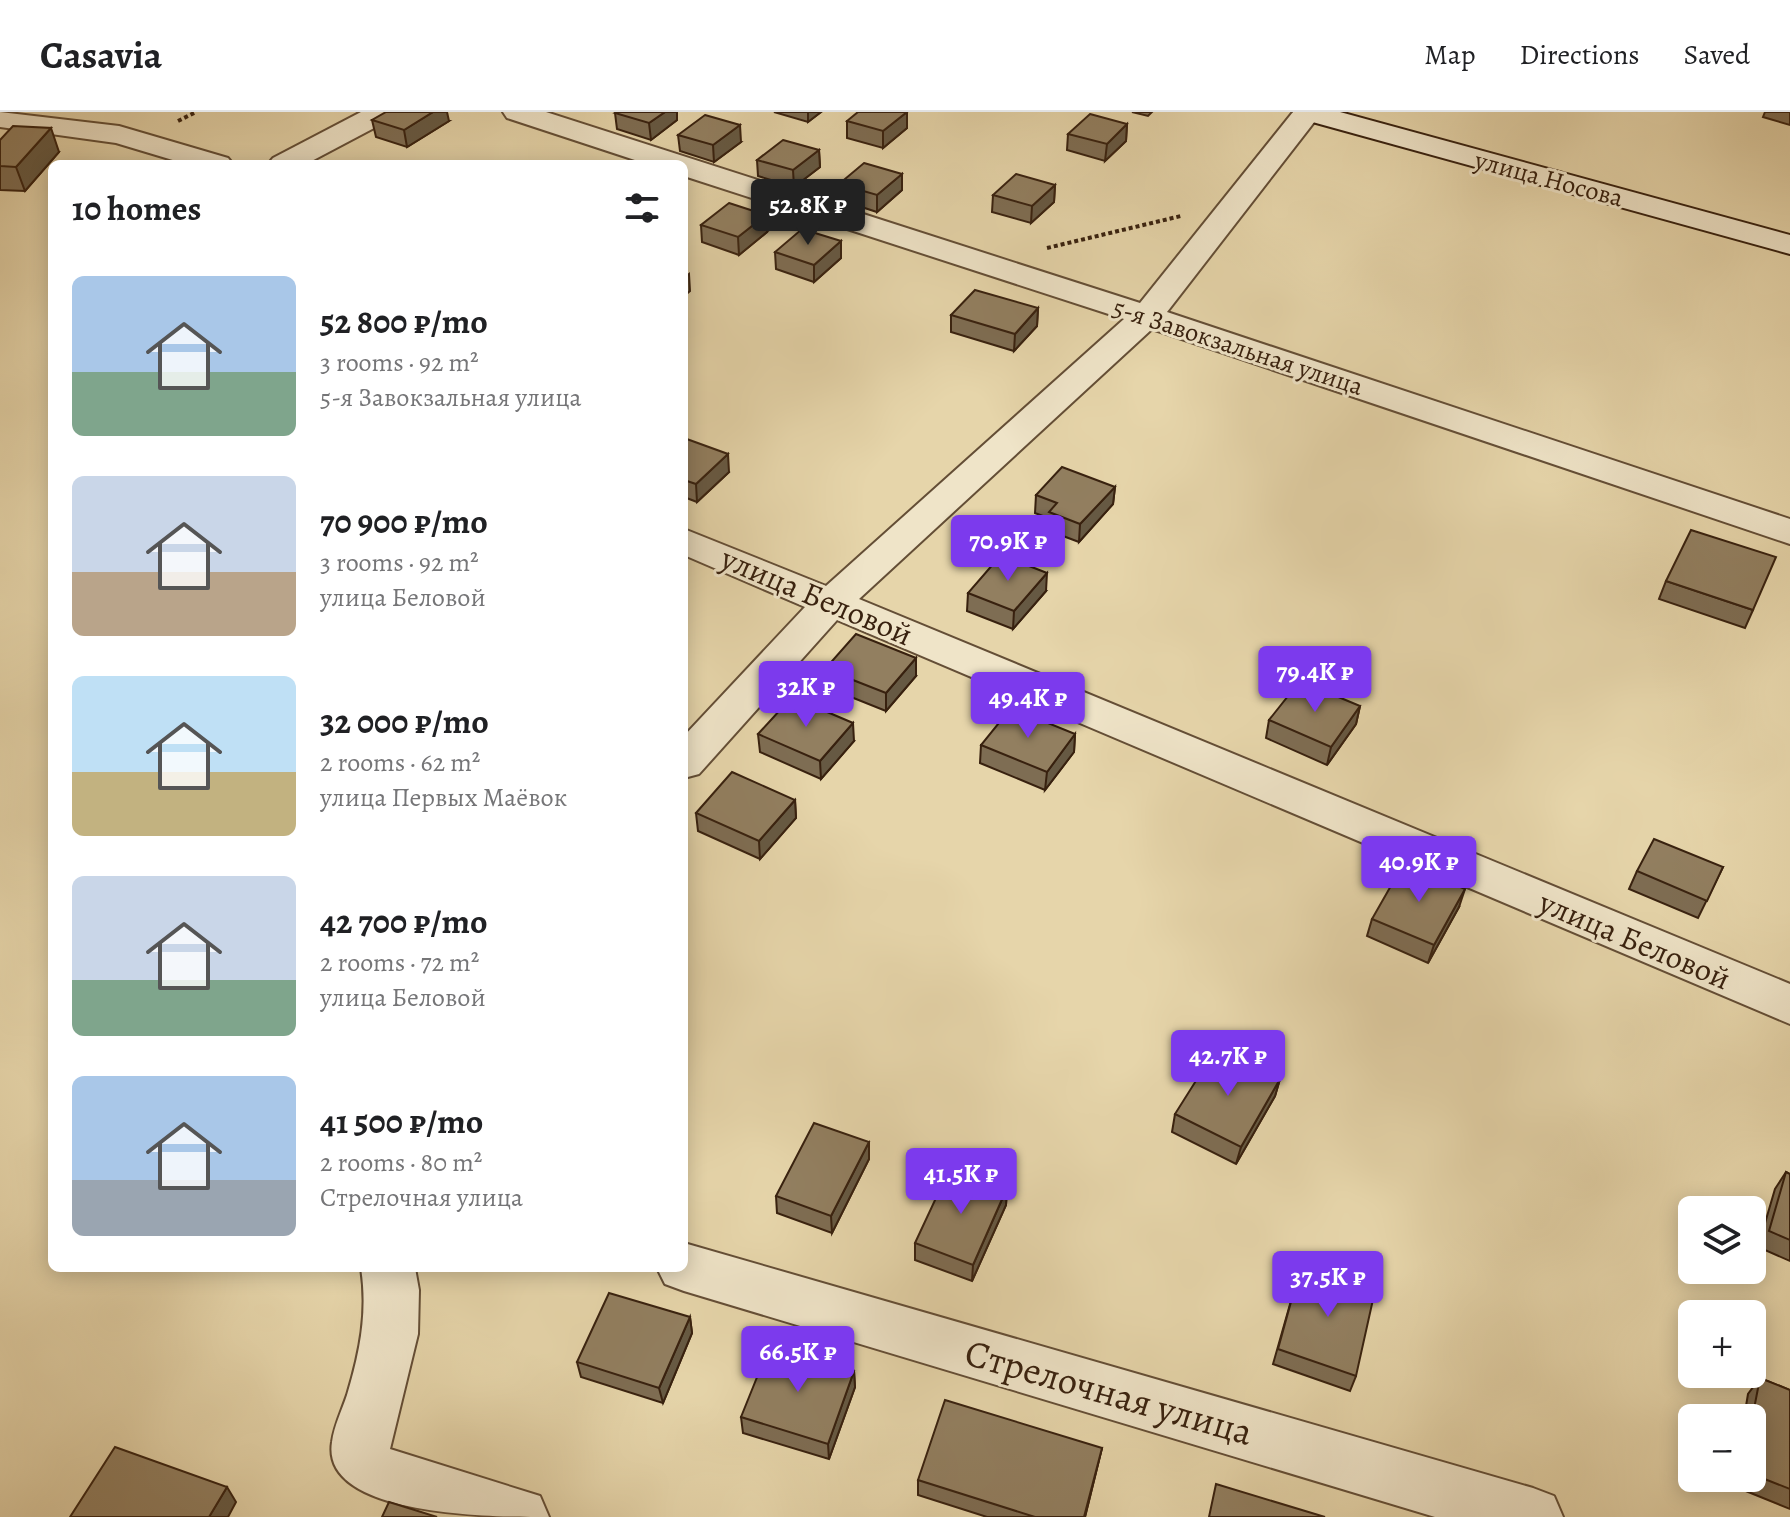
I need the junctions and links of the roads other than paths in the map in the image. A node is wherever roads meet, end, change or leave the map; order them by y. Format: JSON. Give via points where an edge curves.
{"nodes":[{"id":1,"x":383,"y":112,"type":"edge"},
{"id":2,"x":517,"y":112,"type":"edge"},
{"id":3,"x":1308,"y":112,"type":"edge"},
{"id":4,"x":1376,"y":112,"type":"edge"},
{"id":5,"x":0,"y":118,"type":"edge"},
{"id":6,"x":204,"y":160,"type":"edge"},
{"id":7,"x":291,"y":160,"type":"edge"},
{"id":8,"x":665,"y":160,"type":"edge"},
{"id":9,"x":688,"y":167,"type":"edge"},
{"id":10,"x":1790,"y":224,"type":"edge"},
{"id":11,"x":1790,"y":245,"type":"edge"},
{"id":12,"x":1147,"y":316,"type":"junction"},
{"id":13,"x":1790,"y":532,"type":"edge"},
{"id":14,"x":688,"y":543,"type":"edge"},
{"id":15,"x":832,"y":602,"type":"junction"},
{"id":16,"x":688,"y":759,"type":"edge"},
{"id":17,"x":1790,"y":1005,"type":"edge"},
{"id":18,"x":688,"y":1268,"type":"edge"},
{"id":19,"x":389,"y":1272,"type":"edge"},
{"id":20,"x":519,"y":1517,"type":"edge"},
{"id":21,"x":1533,"y":1517,"type":"edge"}],
"edges":[{"from":1,"to":7,"type":"street"},
{"from":2,"to":8,"type":"street"},
{"from":3,"to":11,"type":"street","name":"улица Носова"},
{"from":3,"to":12,"type":"street"},
{"from":4,"to":10,"type":"street","name":"улица Носова"},
{"from":5,"to":6,"type":"street","via":[[119,135]]},
{"from":9,"to":12,"type":"street","name":"5-я Завокзальная улица"},
{"from":12,"to":13,"type":"street","name":"5-я Завокзальная улица"},
{"from":12,"to":15,"type":"street"},
{"from":14,"to":15,"type":"street","name":"улица Беловой"},
{"from":15,"to":16,"type":"street"},
{"from":15,"to":17,"type":"street","name":"улица Беловой"},
{"from":18,"to":21,"type":"street","name":"Стрелочная улица"},
{"from":19,"to":20,"type":"street","via":[[394,1318],[361,1442],[362,1463],[376,1474]]}]}
